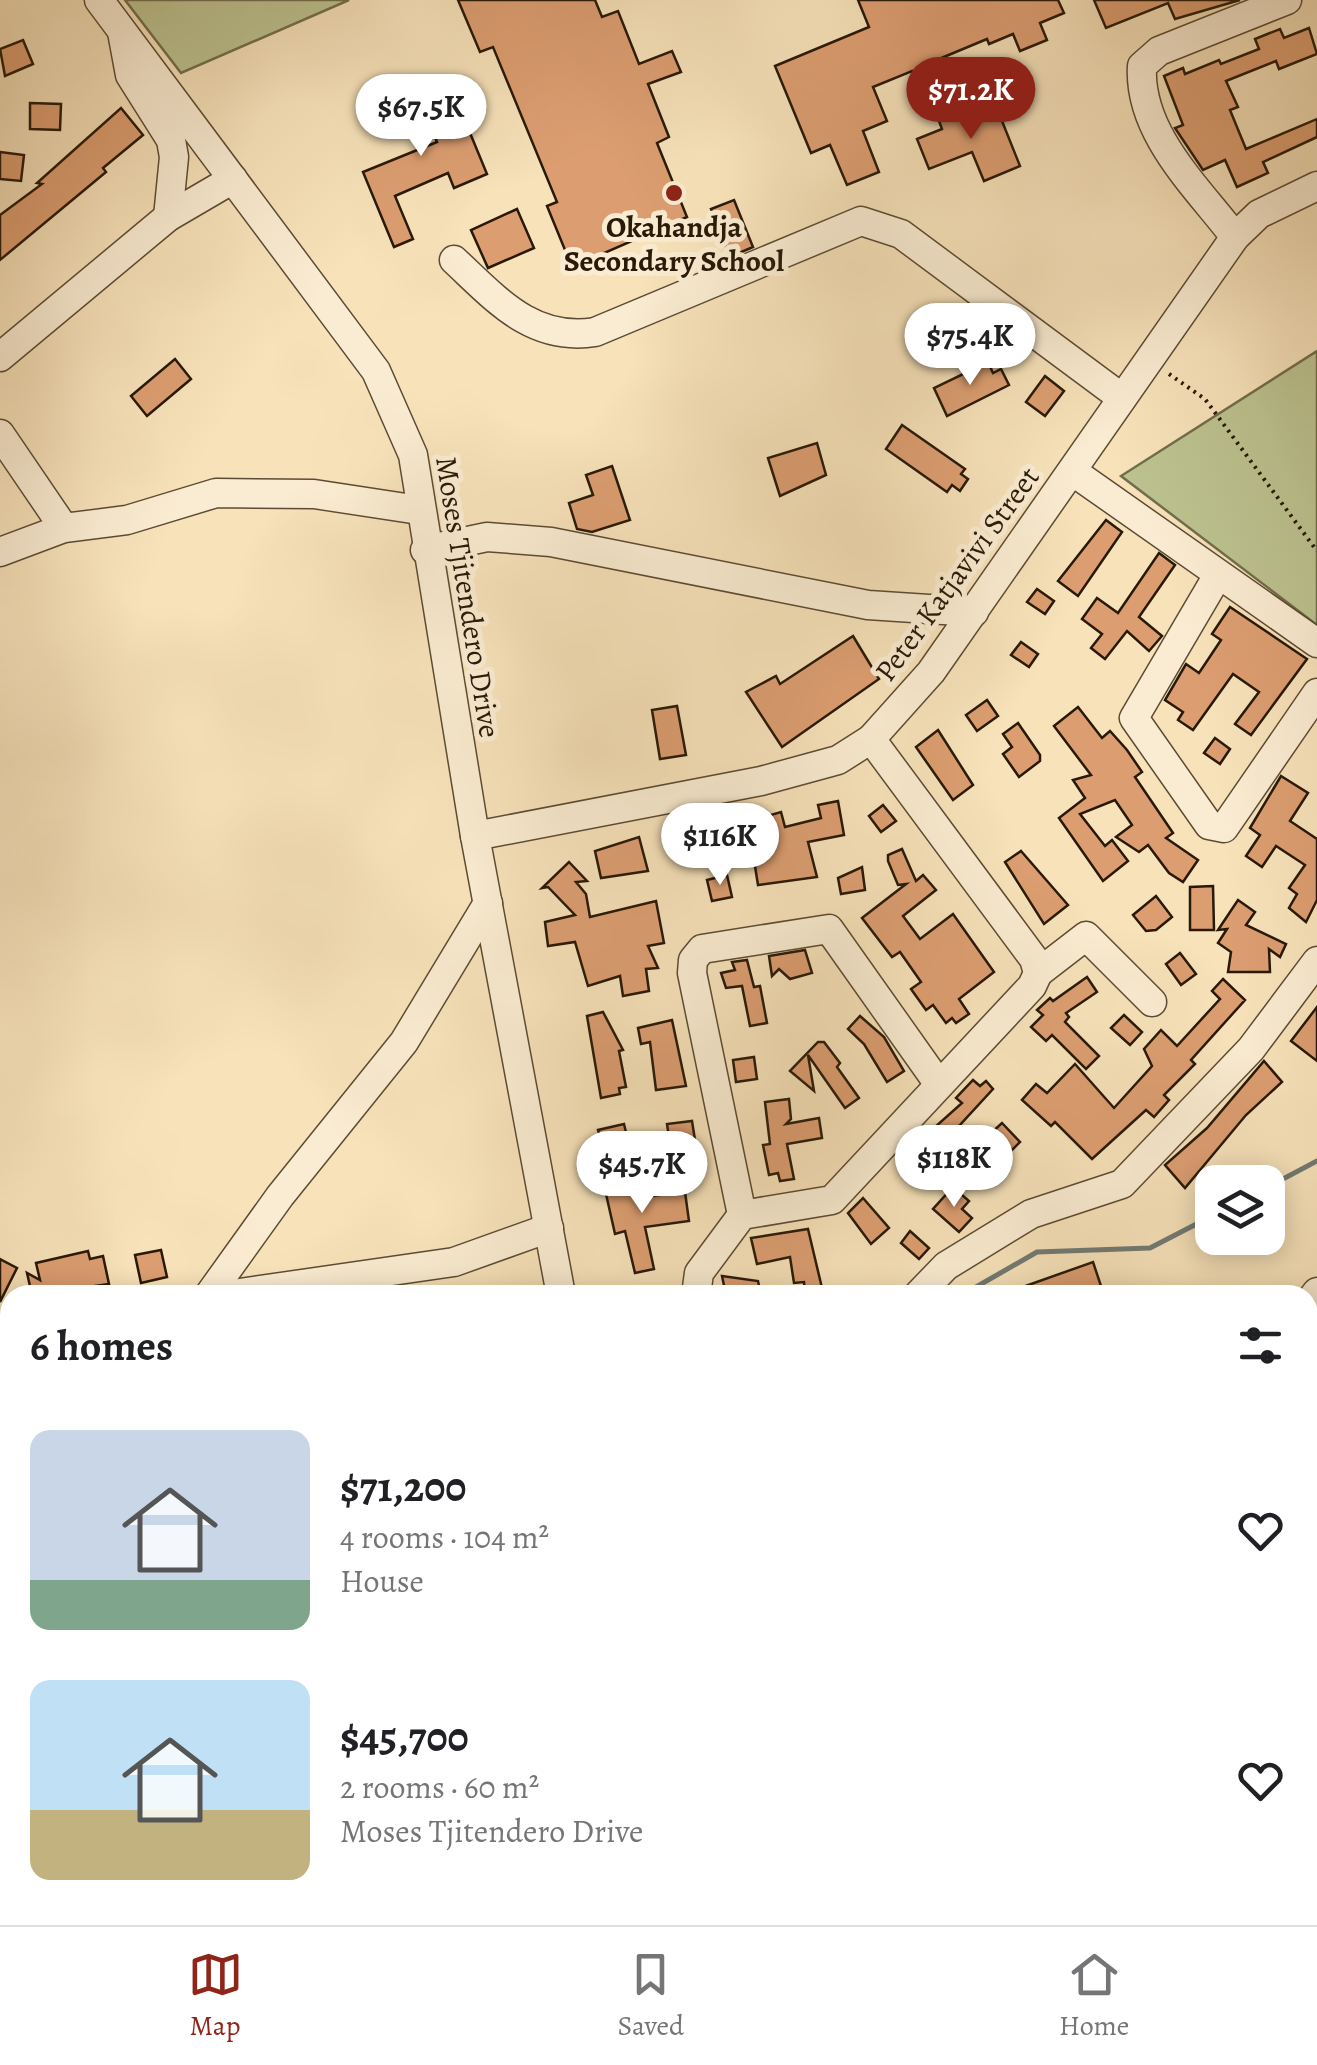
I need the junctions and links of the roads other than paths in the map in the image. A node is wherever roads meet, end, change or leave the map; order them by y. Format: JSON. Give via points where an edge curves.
{"nodes":[{"id":1,"x":100,"y":0,"type":"edge"},
{"id":2,"x":1287,"y":0,"type":"edge"},
{"id":3,"x":121,"y":26,"type":"junction"},
{"id":4,"x":233,"y":178,"type":"junction"},
{"id":5,"x":1317,"y":186,"type":"edge"},
{"id":6,"x":168,"y":218,"type":"junction"},
{"id":7,"x":1235,"y":238,"type":"junction"},
{"id":8,"x":454,"y":260,"type":"dead end"},
{"id":9,"x":0,"y":356,"type":"edge"},
{"id":10,"x":1122,"y":398,"type":"junction"},
{"id":11,"x":0,"y":434,"type":"edge"},
{"id":12,"x":1072,"y":471,"type":"junction"},
{"id":13,"x":419,"y":510,"type":"junction"},
{"id":14,"x":64,"y":528,"type":"junction"},
{"id":15,"x":425,"y":550,"type":"junction"},
{"id":16,"x":0,"y":552,"type":"edge"},
{"id":17,"x":1218,"y":574,"type":"junction"},
{"id":18,"x":974,"y":612,"type":"junction"},
{"id":19,"x":1317,"y":643,"type":"edge"},
{"id":20,"x":1317,"y":692,"type":"edge"},
{"id":21,"x":870,"y":739,"type":"junction"},
{"id":22,"x":475,"y":836,"type":"junction"},
{"id":23,"x":488,"y":903,"type":"junction"},
{"id":24,"x":1317,"y":961,"type":"edge"},
{"id":25,"x":1038,"y":973,"type":"junction"},
{"id":26,"x":1152,"y":1002,"type":"dead end"},
{"id":27,"x":938,"y":1083,"type":"junction"},
{"id":28,"x":742,"y":1215,"type":"junction"},
{"id":29,"x":549,"y":1228,"type":"junction"},
{"id":30,"x":216,"y":1285,"type":"edge"},
{"id":31,"x":295,"y":1285,"type":"edge"},
{"id":32,"x":559,"y":1285,"type":"edge"},
{"id":33,"x":697,"y":1285,"type":"edge"},
{"id":34,"x":928,"y":1285,"type":"edge"}],
"edges":[{"from":1,"to":3,"type":"street","name":"Moses Tjitendero Drive"},
{"from":2,"to":7,"type":"street","via":[[1160,51],[1142,66],[1140,91],[1149,120]]},
{"from":3,"to":4,"type":"street","name":"Moses Tjitendero Drive"},
{"from":3,"to":6,"type":"street","via":[[130,75],[171,140]]},
{"from":4,"to":6,"type":"street"},
{"from":4,"to":13,"type":"street","name":"Moses Tjitendero Drive","via":[[376,370],[412,455]]},
{"from":5,"to":7,"type":"street","name":"Peter Katjavivi Street","via":[[1259,214]]},
{"from":6,"to":9,"type":"street"},
{"from":7,"to":10,"type":"street","name":"Peter Katjavivi Street"},
{"from":8,"to":10,"type":"street","via":[[514,316],[551,333],[578,334],[861,221],[875,222],[901,234]]},
{"from":10,"to":12,"type":"street","name":"Peter Katjavivi Street"},
{"from":11,"to":14,"type":"street"},
{"from":12,"to":17,"type":"street"},
{"from":12,"to":18,"type":"street","name":"Peter Katjavivi Street"},
{"from":13,"to":14,"type":"street","via":[[314,494],[216,494],[126,520]]},
{"from":13,"to":15,"type":"street","name":"Moses Tjitendero Drive"},
{"from":14,"to":16,"type":"street"},
{"from":15,"to":18,"type":"street","via":[[487,536],[552,542],[868,605]]},
{"from":15,"to":22,"type":"street","name":"Moses Tjitendero Drive"},
{"from":17,"to":19,"type":"street"},
{"from":17,"to":20,"type":"street","via":[[1134,718],[1209,825],[1224,828]]},
{"from":18,"to":21,"type":"street","name":"Peter Katjavivi Street"},
{"from":21,"to":22,"type":"street","name":"Peter Katjavivi Street","via":[[838,760],[761,781]]},
{"from":21,"to":25,"type":"street"},
{"from":22,"to":23,"type":"street","name":"Moses Tjitendero Drive"},
{"from":23,"to":29,"type":"street","name":"Moses Tjitendero Drive"},
{"from":23,"to":30,"type":"street","via":[[404,1042]]},
{"from":24,"to":34,"type":"street","via":[[1251,1050],[1122,1184],[1031,1214],[946,1266]]},
{"from":25,"to":26,"type":"street","via":[[1086,936]]},
{"from":25,"to":27,"type":"street"},
{"from":27,"to":28,"type":"street","via":[[832,1200]]},
{"from":27,"to":28,"type":"street","via":[[829,929],[702,950],[692,973]]},
{"from":28,"to":33,"type":"street","via":[[699,1273]]},
{"from":29,"to":31,"type":"street","via":[[454,1262]]},
{"from":29,"to":32,"type":"street","name":"Moses Tjitendero Drive"}]}
